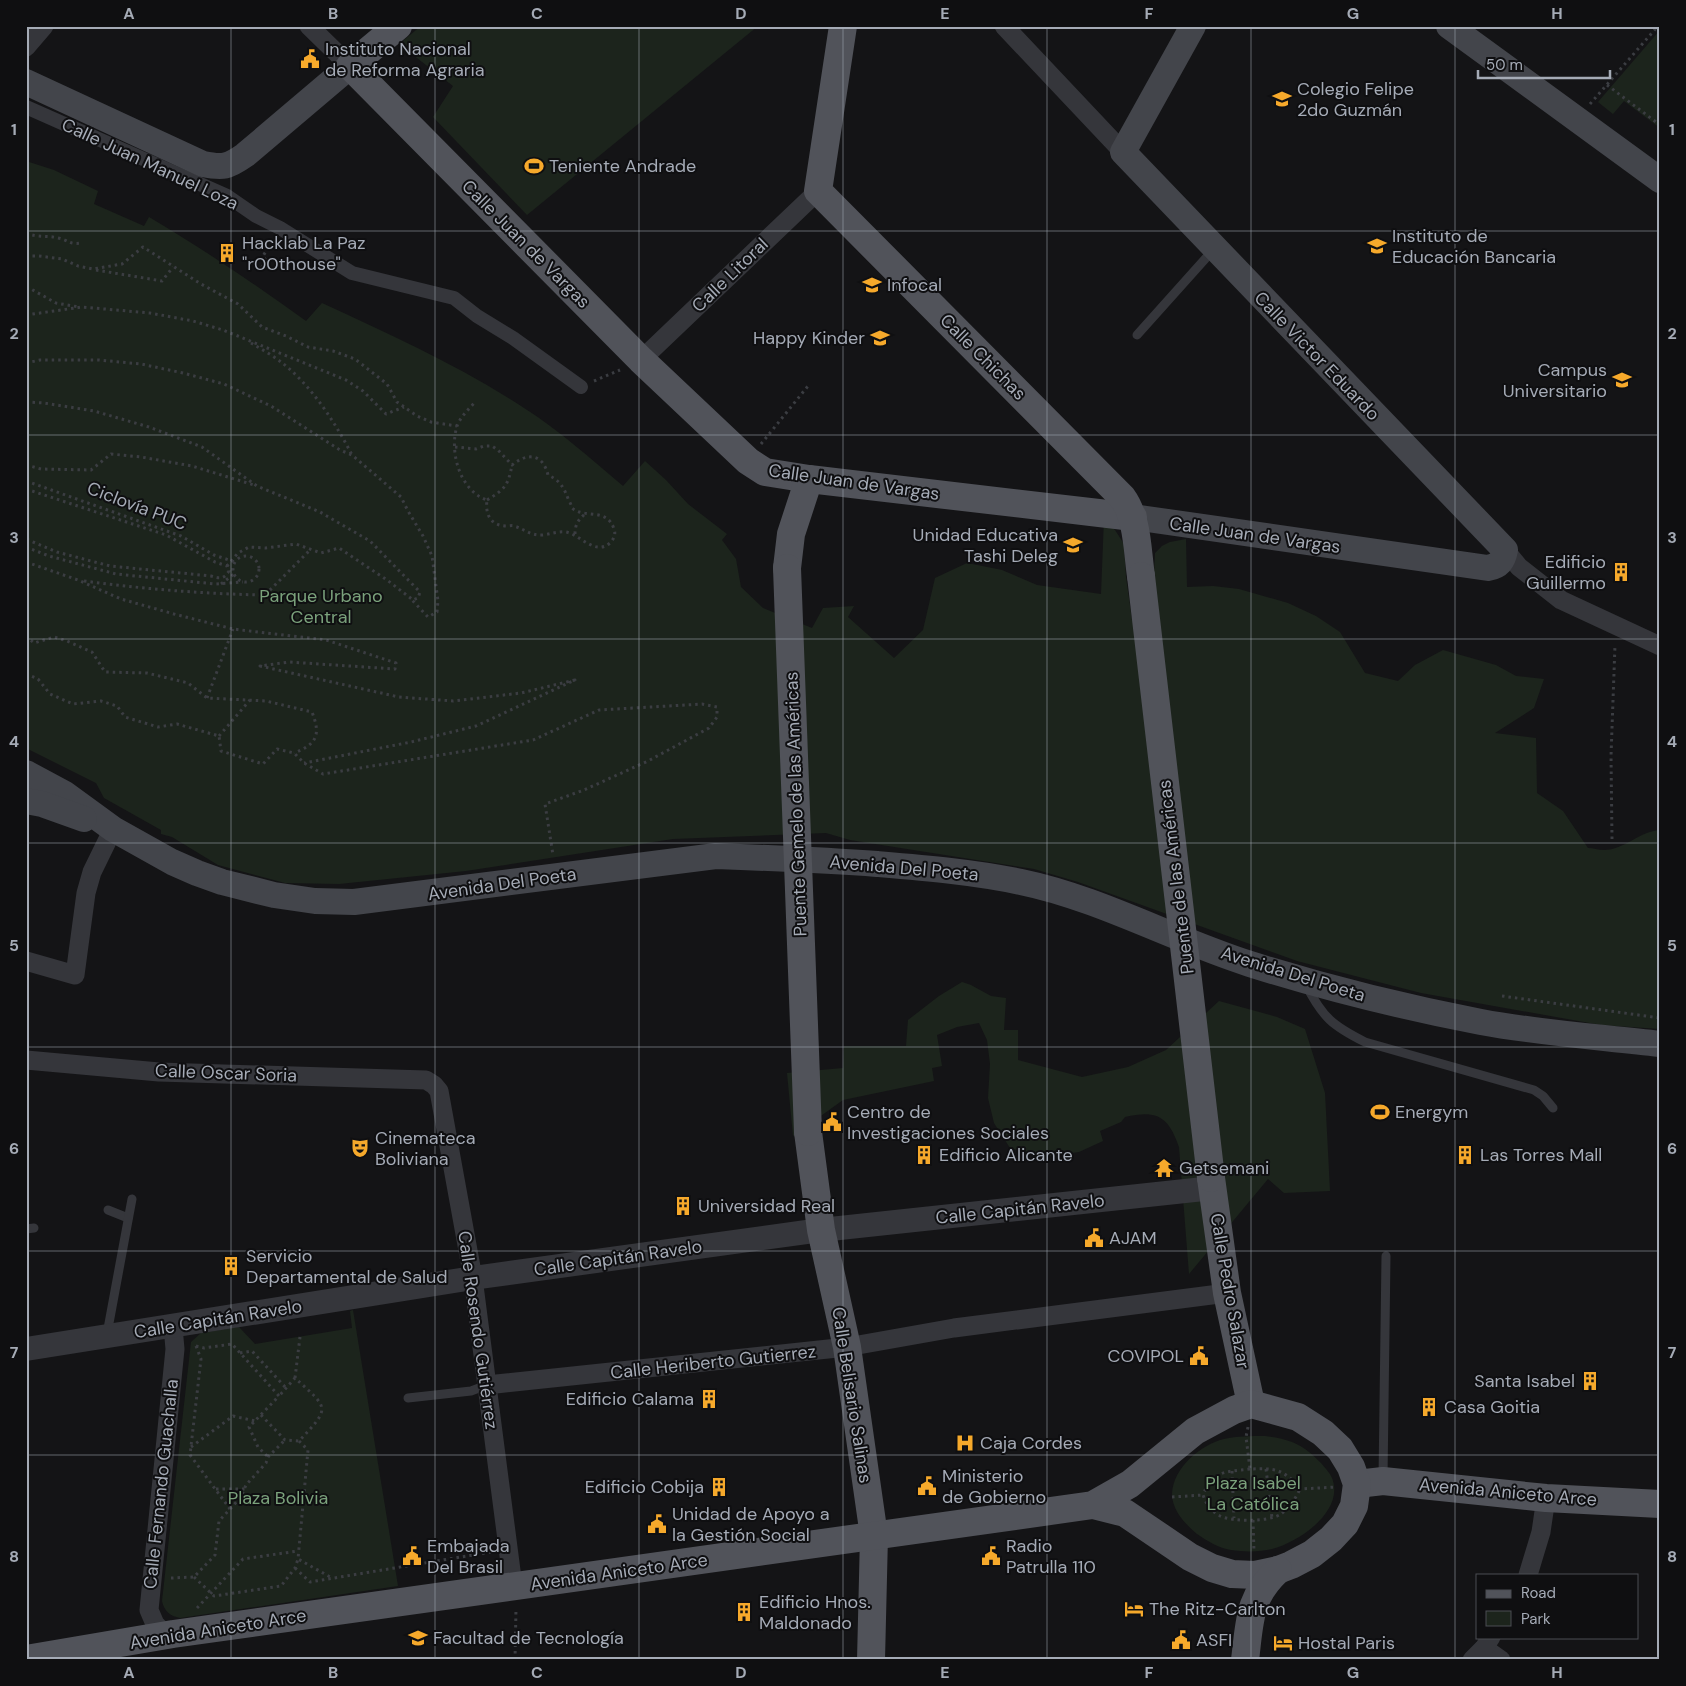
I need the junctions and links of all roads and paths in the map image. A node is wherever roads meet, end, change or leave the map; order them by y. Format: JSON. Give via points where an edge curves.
{"nodes":[{"id":1,"x":44,"y":26,"type":"edge"},
{"id":2,"x":308,"y":26,"type":"edge"},
{"id":3,"x":398,"y":26,"type":"edge"},
{"id":4,"x":843,"y":26,"type":"edge"},
{"id":5,"x":1004,"y":26,"type":"edge"},
{"id":6,"x":1193,"y":26,"type":"edge"},
{"id":7,"x":1449,"y":26,"type":"edge"},
{"id":8,"x":1658,"y":26,"type":"edge"},
{"id":9,"x":26,"y":47,"type":"edge"},
{"id":10,"x":350,"y":66,"type":"junction"},
{"id":11,"x":26,"y":82,"type":"edge"},
{"id":12,"x":1607,"y":85,"type":"junction"},
{"id":13,"x":26,"y":107,"type":"edge"},
{"id":14,"x":1576,"y":119,"type":"junction"},
{"id":15,"x":1660,"y":125,"type":"edge"},
{"id":16,"x":1123,"y":152,"type":"junction"},
{"id":17,"x":1660,"y":180,"type":"edge"},
{"id":18,"x":818,"y":191,"type":"junction"},
{"id":19,"x":280,"y":228,"type":"junction"},
{"id":20,"x":26,"y":232,"type":"edge"},
{"id":21,"x":82,"y":243,"type":"dead end"},
{"id":22,"x":1214,"y":248,"type":"junction"},
{"id":23,"x":26,"y":256,"type":"edge"},
{"id":24,"x":260,"y":266,"type":"dead end"},
{"id":25,"x":173,"y":267,"type":"junction"},
{"id":26,"x":93,"y":269,"type":"junction"},
{"id":27,"x":26,"y":290,"type":"edge"},
{"id":28,"x":82,"y":307,"type":"junction"},
{"id":29,"x":26,"y":315,"type":"edge"},
{"id":30,"x":1137,"y":335,"type":"dead end"},
{"id":31,"x":244,"y":339,"type":"junction"},
{"id":32,"x":641,"y":360,"type":"junction"},
{"id":33,"x":26,"y":363,"type":"edge"},
{"id":34,"x":808,"y":386,"type":"dead end"},
{"id":35,"x":582,"y":387,"type":"joint"},
{"id":36,"x":476,"y":401,"type":"dead end"},
{"id":37,"x":26,"y":402,"type":"edge"},
{"id":38,"x":405,"y":407,"type":"junction"},
{"id":39,"x":457,"y":426,"type":"junction"},
{"id":40,"x":455,"y":447,"type":"junction"},
{"id":41,"x":352,"y":455,"type":"junction"},
{"id":42,"x":748,"y":461,"type":"junction"},
{"id":43,"x":26,"y":465,"type":"edge"},
{"id":44,"x":512,"y":465,"type":"junction"},
{"id":45,"x":809,"y":479,"type":"junction"},
{"id":46,"x":26,"y":481,"type":"edge"},
{"id":47,"x":257,"y":486,"type":"junction"},
{"id":48,"x":26,"y":489,"type":"edge"},
{"id":49,"x":35,"y":491,"type":"junction"},
{"id":50,"x":487,"y":500,"type":"junction"},
{"id":51,"x":585,"y":514,"type":"junction"},
{"id":52,"x":1133,"y":517,"type":"junction"},
{"id":53,"x":575,"y":534,"type":"junction"},
{"id":54,"x":26,"y":539,"type":"edge"},
{"id":55,"x":26,"y":547,"type":"edge"},
{"id":56,"x":310,"y":549,"type":"junction"},
{"id":57,"x":1505,"y":550,"type":"junction"},
{"id":58,"x":26,"y":562,"type":"edge"},
{"id":59,"x":232,"y":562,"type":"junction"},
{"id":60,"x":227,"y":566,"type":"junction"},
{"id":61,"x":234,"y":574,"type":"junction"},
{"id":62,"x":1140,"y":576,"type":"joint"},
{"id":63,"x":78,"y":580,"type":"junction"},
{"id":64,"x":243,"y":582,"type":"junction"},
{"id":65,"x":220,"y":584,"type":"junction"},
{"id":66,"x":412,"y":600,"type":"junction"},
{"id":67,"x":1616,"y":627,"type":"junction"},
{"id":68,"x":233,"y":629,"type":"junction"},
{"id":69,"x":26,"y":636,"type":"edge"},
{"id":70,"x":1660,"y":646,"type":"edge"},
{"id":71,"x":26,"y":676,"type":"edge"},
{"id":72,"x":207,"y":698,"type":"junction"},
{"id":73,"x":250,"y":700,"type":"junction"},
{"id":74,"x":219,"y":736,"type":"junction"},
{"id":75,"x":294,"y":752,"type":"junction"},
{"id":76,"x":304,"y":763,"type":"junction"},
{"id":77,"x":26,"y":774,"type":"edge"},
{"id":78,"x":26,"y":801,"type":"edge"},
{"id":79,"x":113,"y":829,"type":"junction"},
{"id":80,"x":1612,"y":840,"type":"dead end"},
{"id":81,"x":556,"y":876,"type":"junction"},
{"id":82,"x":26,"y":961,"type":"edge"},
{"id":83,"x":1303,"y":979,"type":"junction"},
{"id":84,"x":1502,"y":996,"type":"dead end"},
{"id":85,"x":1660,"y":1018,"type":"edge"},
{"id":86,"x":1660,"y":1044,"type":"edge"},
{"id":87,"x":26,"y":1060,"type":"edge"},
{"id":88,"x":426,"y":1080,"type":"joint"},
{"id":89,"x":1553,"y":1108,"type":"dead end"},
{"id":90,"x":808,"y":1132,"type":"joint"},
{"id":91,"x":1212,"y":1183,"type":"junction"},
{"id":92,"x":132,"y":1199,"type":"dead end"},
{"id":93,"x":108,"y":1210,"type":"dead end"},
{"id":94,"x":128,"y":1218,"type":"junction"},
{"id":95,"x":821,"y":1230,"type":"junction"},
{"id":96,"x":1386,"y":1256,"type":"dead end"},
{"id":97,"x":473,"y":1278,"type":"junction"},
{"id":98,"x":1227,"y":1293,"type":"junction"},
{"id":99,"x":173,"y":1327,"type":"junction"},
{"id":100,"x":106,"y":1337,"type":"junction"},
{"id":101,"x":300,"y":1337,"type":"dead end"},
{"id":102,"x":847,"y":1347,"type":"junction"},
{"id":103,"x":26,"y":1349,"type":"edge"},
{"id":104,"x":240,"y":1353,"type":"junction"},
{"id":105,"x":295,"y":1378,"type":"junction"},
{"id":106,"x":487,"y":1386,"type":"junction"},
{"id":107,"x":286,"y":1388,"type":"junction"},
{"id":108,"x":279,"y":1396,"type":"junction"},
{"id":109,"x":408,"y":1398,"type":"dead end"},
{"id":110,"x":1251,"y":1404,"type":"junction"},
{"id":111,"x":261,"y":1415,"type":"junction"},
{"id":112,"x":255,"y":1421,"type":"junction"},
{"id":113,"x":1246,"y":1436,"type":"dead end"},
{"id":114,"x":285,"y":1440,"type":"junction"},
{"id":115,"x":299,"y":1441,"type":"junction"},
{"id":116,"x":189,"y":1449,"type":"junction"},
{"id":117,"x":268,"y":1457,"type":"junction"},
{"id":118,"x":1250,"y":1469,"type":"junction"},
{"id":119,"x":1266,"y":1469,"type":"junction"},
{"id":120,"x":1232,"y":1471,"type":"junction"},
{"id":121,"x":1358,"y":1484,"type":"junction"},
{"id":122,"x":215,"y":1489,"type":"junction"},
{"id":123,"x":245,"y":1489,"type":"junction"},
{"id":124,"x":1300,"y":1489,"type":"junction"},
{"id":125,"x":1203,"y":1495,"type":"junction"},
{"id":126,"x":1172,"y":1497,"type":"dead end"},
{"id":127,"x":1546,"y":1498,"type":"junction"},
{"id":128,"x":1660,"y":1504,"type":"edge"},
{"id":129,"x":1093,"y":1505,"type":"junction"},
{"id":130,"x":230,"y":1509,"type":"junction"},
{"id":131,"x":1234,"y":1518,"type":"junction"},
{"id":132,"x":1272,"y":1518,"type":"junction"},
{"id":133,"x":1253,"y":1520,"type":"junction"},
{"id":134,"x":874,"y":1536,"type":"junction"},
{"id":135,"x":298,"y":1551,"type":"junction"},
{"id":136,"x":1254,"y":1551,"type":"dead end"},
{"id":137,"x":492,"y":1552,"type":"dead end"},
{"id":138,"x":298,"y":1559,"type":"junction"},
{"id":139,"x":295,"y":1568,"type":"junction"},
{"id":140,"x":1212,"y":1568,"type":"junction"},
{"id":141,"x":1278,"y":1570,"type":"junction"},
{"id":142,"x":1528,"y":1574,"type":"edge"},
{"id":143,"x":194,"y":1577,"type":"junction"},
{"id":144,"x":170,"y":1578,"type":"dead end"},
{"id":145,"x":332,"y":1578,"type":"junction"},
{"id":146,"x":211,"y":1593,"type":"junction"},
{"id":147,"x":514,"y":1598,"type":"junction"},
{"id":148,"x":196,"y":1608,"type":"dead end"},
{"id":149,"x":1251,"y":1611,"type":"junction"},
{"id":150,"x":166,"y":1635,"type":"junction"},
{"id":151,"x":1483,"y":1648,"type":"edge"},
{"id":152,"x":26,"y":1659,"type":"edge"},
{"id":153,"x":515,"y":1660,"type":"edge"},
{"id":154,"x":872,"y":1660,"type":"edge"},
{"id":155,"x":1245,"y":1660,"type":"edge"},
{"id":156,"x":1501,"y":1660,"type":"edge"}],
"edges":[{"from":1,"to":9,"type":"street"},
{"from":2,"to":10,"type":"street","name":"Calle Juan de Vargas"},
{"from":3,"to":10,"type":"main road"},
{"from":4,"to":18,"type":"main road"},
{"from":5,"to":16,"type":"street","name":"Calle Victor Eduardo"},
{"from":6,"to":16,"type":"main road"},
{"from":7,"to":14,"type":"main road"},
{"from":8,"to":12,"type":"path"},
{"from":10,"to":11,"type":"main road","name":"Calle Juan Manuel Loza","via":[[245,155],[232,165],[219,167],[203,164]]},
{"from":10,"to":32,"type":"main road","name":"Calle Juan de Vargas"},
{"from":12,"to":14,"type":"path"},
{"from":12,"to":15,"type":"path"},
{"from":13,"to":19,"type":"street","name":"Calle Juan Manuel Loza","via":[[227,196]]},
{"from":14,"to":17,"type":"main road"},
{"from":16,"to":22,"type":"main road","name":"Calle Victor Eduardo"},
{"from":18,"to":32,"type":"street","name":"Calle Litoral"},
{"from":18,"to":52,"type":"main road","name":"Calle Chichas","via":[[1122,497]]},
{"from":19,"to":24,"type":"path","via":[[263,256],[267,262],[265,268]]},
{"from":19,"to":35,"type":"street","name":"Calle Juan Manuel Loza","via":[[352,273],[454,298]]},
{"from":20,"to":21,"type":"path","via":[[38,237],[59,238],[72,244]]},
{"from":22,"to":30,"type":"lane"},
{"from":22,"to":57,"type":"main road","name":"Calle Victor Eduardo"},
{"from":23,"to":26,"type":"path","via":[[62,259]]},
{"from":25,"to":26,"type":"path","via":[[162,281]]},
{"from":25,"to":26,"type":"path","via":[[143,247],[122,264]]},
{"from":25,"to":38,"type":"path","via":[[238,304],[262,327],[308,347],[355,359],[386,384],[397,402]]},
{"from":27,"to":28,"type":"path","via":[[31,289],[56,303]]},
{"from":28,"to":29,"type":"path"},
{"from":28,"to":31,"type":"path","via":[[150,313],[192,321]]},
{"from":31,"to":38,"type":"path","via":[[346,380],[363,391],[386,414]]},
{"from":31,"to":41,"type":"path","via":[[280,362],[302,382],[325,411]]},
{"from":32,"to":35,"type":"path"},
{"from":32,"to":42,"type":"main road","name":"Calle Juan de Vargas"},
{"from":33,"to":41,"type":"path","via":[[99,360],[141,364],[224,384],[271,406]]},
{"from":34,"to":42,"type":"path"},
{"from":36,"to":39,"type":"path"},
{"from":37,"to":47,"type":"path","via":[[94,411],[149,427],[202,447]]},
{"from":38,"to":39,"type":"path","via":[[431,422]]},
{"from":39,"to":40,"type":"path"},
{"from":40,"to":44,"type":"path","via":[[468,450],[492,446]]},
{"from":40,"to":50,"type":"path","via":[[456,463],[464,480],[477,497]]},
{"from":41,"to":66,"type":"path","via":[[401,497],[432,556],[437,612],[428,617]]},
{"from":42,"to":45,"type":"main road","name":"Calle Juan de Vargas","via":[[765,472]]},
{"from":43,"to":47,"type":"path","via":[[41,469],[91,470],[112,454],[192,466]]},
{"from":44,"to":50,"type":"path","via":[[508,482]]},
{"from":44,"to":51,"type":"path","via":[[526,456],[539,459],[548,475],[564,488],[572,507]]},
{"from":45,"to":52,"type":"main road","name":"Calle Juan de Vargas"},
{"from":45,"to":90,"type":"main road","name":"Puente Gemelo de las Américas","bridge":true,"via":[[791,534],[787,568]]},
{"from":46,"to":49,"type":"path"},
{"from":46,"to":59,"type":"path","name":"Ciclovía PUC","via":[[181,536]]},
{"from":47,"to":66,"type":"path","via":[[320,512],[370,541],[420,592],[418,598]]},
{"from":48,"to":49,"type":"path"},
{"from":49,"to":60,"type":"path","via":[[166,535]]},
{"from":50,"to":53,"type":"path","via":[[487,515],[497,525],[514,525],[542,535]]},
{"from":51,"to":53,"type":"path","via":[[575,527]]},
{"from":51,"to":53,"type":"path","via":[[594,513],[608,519],[614,527],[613,541],[606,546],[593,547]]},
{"from":52,"to":57,"type":"main road","name":"Calle Juan de Vargas","via":[[1488,568],[1500,563]]},
{"from":52,"to":62,"type":"main road","name":"Calle Chichas"},
{"from":54,"to":60,"type":"path","via":[[57,552],[110,566],[220,579],[229,571]]},
{"from":55,"to":65,"type":"path","via":[[116,574]]},
{"from":56,"to":59,"type":"path","via":[[296,544],[249,547],[238,553]]},
{"from":56,"to":63,"type":"path","via":[[265,595],[206,594]]},
{"from":56,"to":66,"type":"path","via":[[321,553],[339,548]]},
{"from":57,"to":67,"type":"street","name":"Calle Victor Eduardo","via":[[1519,567],[1561,600]]},
{"from":58,"to":63,"type":"path"},
{"from":59,"to":60,"type":"path"},
{"from":59,"to":61,"type":"path"},
{"from":59,"to":64,"type":"path","name":"Ciclovía PUC","via":[[250,556],[259,566],[256,579]]},
{"from":61,"to":64,"type":"path"},
{"from":61,"to":65,"type":"path"},
{"from":62,"to":91,"type":"main road","name":"Puente de las Américas","bridge":true},
{"from":63,"to":68,"type":"path","via":[[121,599]]},
{"from":64,"to":65,"type":"path"},
{"from":67,"to":70,"type":"street","name":"Calle Victor Eduardo"},
{"from":67,"to":80,"type":"path","via":[[1611,756]]},
{"from":68,"to":72,"type":"path"},
{"from":68,"to":76,"type":"path","via":[[326,640],[396,663],[395,669],[289,662],[260,666],[399,698],[463,700],[575,680],[476,726]]},
{"from":69,"to":72,"type":"path","via":[[34,643],[54,637],[92,652],[105,672],[147,673],[188,683]]},
{"from":71,"to":74,"type":"path","via":[[38,679],[50,694],[73,704],[101,701],[117,706],[124,717],[150,725],[177,724]]},
{"from":72,"to":73,"type":"path"},
{"from":73,"to":74,"type":"path"},
{"from":73,"to":75,"type":"path","via":[[266,700],[312,712],[316,736],[305,748]]},
{"from":74,"to":75,"type":"path","via":[[221,751],[262,764],[277,749]]},
{"from":75,"to":76,"type":"path"},
{"from":76,"to":81,"type":"path","via":[[323,774],[341,772],[533,740],[600,710],[702,704],[717,707],[717,717],[709,728],[648,761],[545,804]]},
{"from":77,"to":79,"type":"main road","name":"Avenida Del Poeta","via":[[65,794]]},
{"from":78,"to":79,"type":"main road","name":"Avenida Del Poeta"},
{"from":79,"to":81,"type":"main road","name":"Avenida Del Poeta","via":[[172,862],[222,882],[315,901],[390,899]]},
{"from":79,"to":82,"type":"street","via":[[92,872],[86,893],[75,975]]},
{"from":81,"to":83,"type":"main road","name":"Avenida Del Poeta","via":[[716,856],[871,864],[984,875],[1024,882],[1069,896],[1226,956]]},
{"from":83,"to":86,"type":"main road","name":"Avenida Del Poeta","via":[[1347,993],[1482,1022]]},
{"from":83,"to":89,"type":"lane","via":[[1328,1019],[1357,1038],[1534,1090]]},
{"from":84,"to":85,"type":"path"},
{"from":87,"to":88,"type":"street","name":"Calle Oscar Soria","via":[[159,1072]]},
{"from":88,"to":97,"type":"street","name":"Calle Rosendo Gutiérrez","via":[[439,1091]]},
{"from":90,"to":95,"type":"main road","name":"Calle Belisario Salinas"},
{"from":91,"to":95,"type":"street","name":"Calle Capitán Ravelo"},
{"from":91,"to":98,"type":"main road","name":"Calle Pedro Salazar"},
{"from":92,"to":94,"type":"lane"},
{"from":93,"to":94,"type":"lane"},
{"from":94,"to":100,"type":"lane"},
{"from":95,"to":97,"type":"street","name":"Calle Capitán Ravelo"},
{"from":95,"to":102,"type":"main road","name":"Calle Belisario Salinas"},
{"from":96,"to":121,"type":"lane"},
{"from":97,"to":99,"type":"street","name":"Calle Capitán Ravelo"},
{"from":97,"to":106,"type":"street","name":"Calle Rosendo Gutiérrez"},
{"from":98,"to":102,"type":"street","name":"Calle Heriberto Gutierrez","via":[[954,1328]]},
{"from":98,"to":110,"type":"main road","name":"Calle Pedro Salazar"},
{"from":99,"to":100,"type":"street","name":"Calle Capitán Ravelo"},
{"from":99,"to":150,"type":"street","name":"Calle Fernando Guachalla","via":[[175,1348],[149,1610],[155,1624]]},
{"from":100,"to":103,"type":"street","name":"Calle Capitán Ravelo"},
{"from":101,"to":105,"type":"path"},
{"from":102,"to":106,"type":"street","name":"Calle Heriberto Gutierrez"},
{"from":102,"to":134,"type":"main road","name":"Calle Belisario Salinas"},
{"from":104,"to":107,"type":"path","via":[[252,1351]]},
{"from":104,"to":108,"type":"path"},
{"from":104,"to":116,"type":"path","via":[[232,1344],[196,1346],[201,1359]]},
{"from":105,"to":107,"type":"path"},
{"from":105,"to":115,"type":"path","via":[[320,1402],[322,1411],[320,1419]]},
{"from":106,"to":109,"type":"lane","name":"Calle Heriberto Gutierrez","via":[[471,1391]]},
{"from":106,"to":147,"type":"street","name":"Calle Rosendo Gutiérrez"},
{"from":107,"to":108,"type":"path"},
{"from":108,"to":111,"type":"path"},
{"from":110,"to":121,"type":"main road","via":[[1298,1417],[1323,1433],[1340,1449]]},
{"from":110,"to":129,"type":"main road","name":"Avenida Aniceto Arce","via":[[1195,1431],[1130,1484]]},
{"from":111,"to":112,"type":"path"},
{"from":111,"to":114,"type":"path"},
{"from":112,"to":116,"type":"path","via":[[233,1416]]},
{"from":112,"to":117,"type":"path","via":[[249,1427],[258,1447]]},
{"from":113,"to":118,"type":"path"},
{"from":114,"to":115,"type":"path"},
{"from":114,"to":117,"type":"path"},
{"from":115,"to":135,"type":"path","via":[[308,1450]]},
{"from":116,"to":122,"type":"path"},
{"from":117,"to":123,"type":"path"},
{"from":118,"to":119,"type":"path"},
{"from":118,"to":120,"type":"path"},
{"from":119,"to":124,"type":"path","via":[[1283,1472]]},
{"from":119,"to":132,"type":"path"},
{"from":120,"to":125,"type":"path","via":[[1215,1476],[1208,1482]]},
{"from":120,"to":131,"type":"path"},
{"from":121,"to":124,"type":"path"},
{"from":121,"to":127,"type":"main road","name":"Avenida Aniceto Arce"},
{"from":121,"to":141,"type":"main road","name":"Avenida Aniceto Arce","via":[[1354,1506],[1338,1532],[1312,1554]]},
{"from":122,"to":123,"type":"path"},
{"from":122,"to":130,"type":"path"},
{"from":123,"to":130,"type":"path"},
{"from":124,"to":132,"type":"path","via":[[1289,1506]]},
{"from":125,"to":126,"type":"path"},
{"from":125,"to":131,"type":"path","via":[[1212,1510]]},
{"from":127,"to":128,"type":"main road","name":"Avenida Aniceto Arce"},
{"from":127,"to":142,"type":"street","via":[[1541,1532]]},
{"from":129,"to":134,"type":"main road","name":"Avenida Aniceto Arce"},
{"from":129,"to":140,"type":"main road","name":"Avenida Aniceto Arce","via":[[1125,1513]]},
{"from":130,"to":143,"type":"path","via":[[218,1521],[215,1555]]},
{"from":131,"to":133,"type":"path"},
{"from":132,"to":133,"type":"path"},
{"from":133,"to":136,"type":"path"},
{"from":134,"to":147,"type":"main road","name":"Avenida Aniceto Arce"},
{"from":134,"to":154,"type":"main road","name":"Calle Belisario Salinas"},
{"from":135,"to":138,"type":"path"},
{"from":135,"to":146,"type":"path","via":[[243,1559]]},
{"from":137,"to":145,"type":"path"},
{"from":138,"to":139,"type":"path"},
{"from":138,"to":145,"type":"path"},
{"from":139,"to":145,"type":"path","via":[[310,1582]]},
{"from":139,"to":146,"type":"path","via":[[281,1586],[214,1596]]},
{"from":140,"to":141,"type":"main road","name":"Avenida Aniceto Arce","via":[[1232,1574],[1255,1575]]},
{"from":140,"to":149,"type":"main road","via":[[1237,1590]]},
{"from":141,"to":149,"type":"main road","via":[[1266,1581]]},
{"from":143,"to":144,"type":"path"},
{"from":143,"to":146,"type":"path"},
{"from":146,"to":148,"type":"path"},
{"from":147,"to":150,"type":"main road","name":"Avenida Aniceto Arce"},
{"from":147,"to":153,"type":"path"},
{"from":149,"to":155,"type":"main road"},
{"from":150,"to":152,"type":"main road","name":"Avenida Aniceto Arce"},
{"from":151,"to":156,"type":"street"}]}
